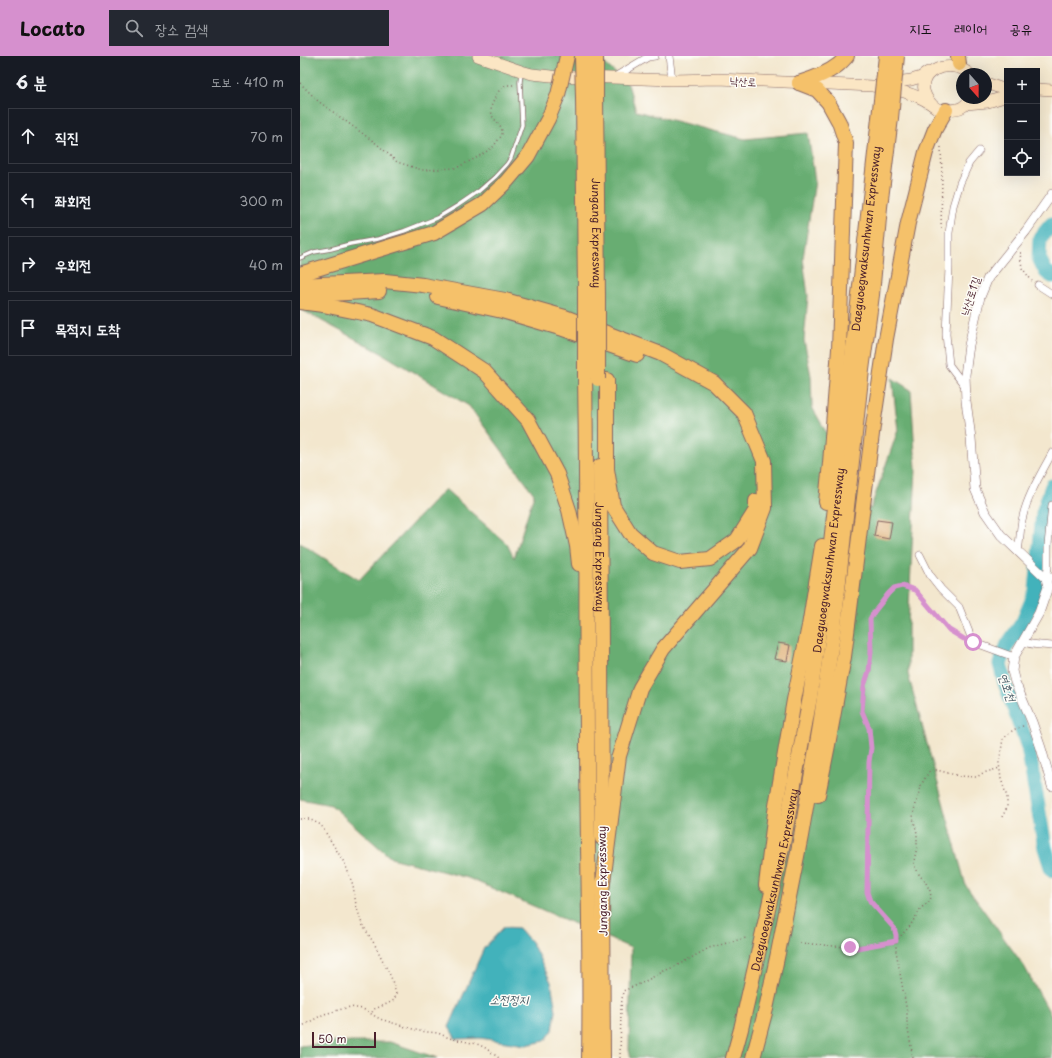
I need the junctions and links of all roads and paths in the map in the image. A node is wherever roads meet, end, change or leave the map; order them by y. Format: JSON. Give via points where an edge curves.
{"nodes":[{"id":1,"x":478,"y":56,"type":"edge"},
{"id":2,"x":567,"y":56,"type":"edge"},
{"id":3,"x":582,"y":56,"type":"edge"},
{"id":4,"x":596,"y":56,"type":"edge"},
{"id":5,"x":655,"y":56,"type":"edge"},
{"id":6,"x":669,"y":56,"type":"edge"},
{"id":7,"x":847,"y":56,"type":"edge"},
{"id":8,"x":886,"y":56,"type":"edge"},
{"id":9,"x":897,"y":56,"type":"edge"},
{"id":10,"x":959,"y":60,"type":"edge"},
{"id":11,"x":966,"y":68,"type":"edge"},
{"id":12,"x":521,"y":71,"type":"junction"},
{"id":13,"x":929,"y":71,"type":"junction"},
{"id":14,"x":613,"y":78,"type":"junction"},
{"id":15,"x":672,"y":80,"type":"junction"},
{"id":16,"x":300,"y":83,"type":"edge"},
{"id":17,"x":799,"y":83,"type":"junction"},
{"id":18,"x":521,"y":85,"type":"junction"},
{"id":19,"x":992,"y":85,"type":"edge"},
{"id":20,"x":872,"y":86,"type":"junction"},
{"id":21,"x":1004,"y":89,"type":"edge"},
{"id":22,"x":1040,"y":89,"type":"edge"},
{"id":23,"x":1052,"y":90,"type":"edge"},
{"id":24,"x":1004,"y":97,"type":"edge"},
{"id":25,"x":592,"y":99,"type":"junction"},
{"id":26,"x":992,"y":101,"type":"edge"},
{"id":27,"x":931,"y":104,"type":"junction"},
{"id":28,"x":966,"y":104,"type":"edge"},
{"id":29,"x":946,"y":110,"type":"junction"},
{"id":30,"x":885,"y":118,"type":"junction"},
{"id":31,"x":935,"y":131,"type":"junction"},
{"id":32,"x":979,"y":150,"type":"dead end"},
{"id":33,"x":1052,"y":194,"type":"edge"},
{"id":34,"x":942,"y":234,"type":"dead end"},
{"id":35,"x":1024,"y":248,"type":"dead end"},
{"id":36,"x":300,"y":258,"type":"edge"},
{"id":37,"x":300,"y":274,"type":"edge"},
{"id":38,"x":300,"y":285,"type":"edge"},
{"id":39,"x":1038,"y":285,"type":"joint"},
{"id":40,"x":1052,"y":294,"type":"edge"},
{"id":41,"x":300,"y":296,"type":"edge"},
{"id":42,"x":300,"y":302,"type":"edge"},
{"id":43,"x":597,"y":378,"type":"junction"},
{"id":44,"x":965,"y":386,"type":"junction"},
{"id":45,"x":1052,"y":453,"type":"edge"},
{"id":46,"x":1052,"y":505,"type":"edge"},
{"id":47,"x":1018,"y":551,"type":"junction"},
{"id":48,"x":920,"y":555,"type":"dead end"},
{"id":49,"x":1049,"y":577,"type":"edge"},
{"id":50,"x":973,"y":642,"type":"junction"},
{"id":51,"x":1024,"y":642,"type":"junction"},
{"id":52,"x":1052,"y":646,"type":"edge"},
{"id":53,"x":1012,"y":656,"type":"junction"},
{"id":54,"x":587,"y":658,"type":"junction"},
{"id":55,"x":1026,"y":724,"type":"dead end"},
{"id":56,"x":1000,"y":768,"type":"junction"},
{"id":57,"x":1052,"y":786,"type":"edge"},
{"id":58,"x":1002,"y":817,"type":"dead end"},
{"id":59,"x":300,"y":819,"type":"edge"},
{"id":60,"x":602,"y":891,"type":"junction"},
{"id":61,"x":746,"y":938,"type":"dead end"},
{"id":62,"x":896,"y":941,"type":"junction"},
{"id":63,"x":800,"y":942,"type":"dead end"},
{"id":64,"x":757,"y":957,"type":"junction"},
{"id":65,"x":770,"y":991,"type":"junction"},
{"id":66,"x":372,"y":1014,"type":"junction"},
{"id":67,"x":300,"y":1026,"type":"edge"},
{"id":68,"x":499,"y":1058,"type":"edge"},
{"id":69,"x":589,"y":1058,"type":"edge"},
{"id":70,"x":603,"y":1058,"type":"edge"},
{"id":71,"x":620,"y":1058,"type":"edge"},
{"id":72,"x":733,"y":1058,"type":"edge"},
{"id":73,"x":753,"y":1058,"type":"edge"},
{"id":74,"x":913,"y":1058,"type":"edge"}],
"edges":[{"from":1,"to":12,"type":"main road","name":"낙산로"},
{"from":2,"to":37,"type":"highway","bridge":true,"via":[[558,95],[528,156],[483,204],[434,233]]},
{"from":3,"to":25,"type":"highway","name":"Jungang Expressway","bridge":true},
{"from":4,"to":25,"type":"highway","name":"Jungang Expressway","bridge":true},
{"from":5,"to":14,"type":"street"},
{"from":6,"to":15,"type":"street"},
{"from":7,"to":17,"type":"highway","via":[[837,66]]},
{"from":8,"to":30,"type":"highway","name":"Daeguoegwaksunhwan Expressway","bridge":true},
{"from":9,"to":30,"type":"highway","name":"Daeguoegwaksunhwan Expressway","bridge":true},
{"from":10,"to":11,"type":"main road"},
{"from":10,"to":13,"type":"main road","via":[[943,62]]},
{"from":12,"to":14,"type":"main road","name":"낙산로","via":[[551,76]]},
{"from":12,"to":18,"type":"lane"},
{"from":13,"to":20,"type":"main road","via":[[911,80]]},
{"from":13,"to":27,"type":"main road","via":[[923,87],[925,96]]},
{"from":14,"to":15,"type":"main road","name":"낙산로"},
{"from":15,"to":17,"type":"main road","name":"낙산로","via":[[718,79]]},
{"from":16,"to":18,"type":"path","via":[[318,101],[397,162],[422,170],[456,168],[493,147],[502,135],[501,127],[492,116],[491,107],[497,93],[504,86]]},
{"from":17,"to":20,"type":"main road","name":"낙산로"},
{"from":17,"to":64,"type":"highway","via":[[817,90],[828,102],[839,122],[846,143],[839,349],[822,545],[775,812]]},
{"from":18,"to":36,"type":"lane","via":[[522,125],[511,158],[479,191],[437,218],[404,231],[314,252]]},
{"from":19,"to":21,"type":"main road"},
{"from":20,"to":27,"type":"main road","via":[[896,89],[918,96]]},
{"from":22,"to":23,"type":"main road"},
{"from":24,"to":26,"type":"main road"},
{"from":25,"to":43,"type":"highway","name":"Jungang Expressway","bridge":true},
{"from":27,"to":29,"type":"main road","via":[[942,111]]},
{"from":28,"to":29,"type":"main road","via":[[960,109]]},
{"from":29,"to":31,"type":"highway"},
{"from":30,"to":64,"type":"highway","name":"Daeguoegwaksunhwan Expressway","via":[[810,697],[784,839]]},
{"from":30,"to":65,"type":"highway","name":"Daeguoegwaksunhwan Expressway","via":[[872,295],[828,673],[801,836]]},
{"from":31,"to":34,"type":"path","via":[[940,137]]},
{"from":31,"to":65,"type":"highway","via":[[926,152],[908,223],[886,339],[872,426],[844,657],[828,745],[788,933],[778,973]]},
{"from":32,"to":44,"type":"street","via":[[960,183],[949,233],[946,334],[949,365]]},
{"from":33,"to":44,"type":"street","name":"낙산로1길","via":[[988,278],[980,297],[969,345]]},
{"from":35,"to":39,"type":"path","via":[[1020,254],[1022,268]]},
{"from":38,"to":60,"type":"highway","via":[[385,281],[423,285],[505,300],[565,317],[661,354],[714,383],[744,413],[764,461],[765,508],[750,548],[663,649],[640,688],[619,756]]},
{"from":39,"to":40,"type":"street"},
{"from":41,"to":43,"type":"highway","via":[[384,291],[426,294],[502,311],[560,328],[661,363],[711,392],[736,418],[757,464],[756,510],[736,540],[710,559],[680,562],[653,553],[630,533],[613,506]]},
{"from":42,"to":54,"type":"highway","via":[[372,315],[433,338],[484,371],[528,420],[557,474],[569,510],[577,546]]},
{"from":43,"to":54,"type":"highway","name":"Jungang Expressway"},
{"from":43,"to":60,"type":"highway","name":"Jungang Expressway","via":[[600,471]]},
{"from":44,"to":47,"type":"street","name":"낙산로1길","via":[[975,489],[985,512],[1001,535]]},
{"from":45,"to":47,"type":"street","via":[[1028,500]]},
{"from":46,"to":49,"type":"street","via":[[1048,540]]},
{"from":47,"to":49,"type":"street","name":"낙산로1길"},
{"from":48,"to":50,"type":"street","via":[[930,575],[959,607]]},
{"from":49,"to":51,"type":"street","via":[[1039,613]]},
{"from":50,"to":53,"type":"street"},
{"from":50,"to":62,"type":"path","via":[[949,630],[915,590],[902,586],[894,588],[888,594],[870,619],[871,652],[862,711],[869,728],[871,748],[867,892],[870,901],[894,928]]},
{"from":51,"to":52,"type":"street"},
{"from":51,"to":53,"type":"street"},
{"from":53,"to":57,"type":"street","via":[[1015,682],[1032,722]]},
{"from":54,"to":69,"type":"highway","name":"Jungang Expressway"},
{"from":55,"to":56,"type":"path","via":[[1013,730],[1003,739]]},
{"from":56,"to":58,"type":"path","via":[[1007,797],[1007,808]]},
{"from":56,"to":62,"type":"path","via":[[977,777],[930,770],[921,785],[912,818],[917,832],[914,865],[925,881],[931,897]]},
{"from":59,"to":66,"type":"path","via":[[309,819],[321,825],[345,864],[353,884],[362,924],[391,977],[396,994],[394,1000],[374,1009]]},
{"from":60,"to":70,"type":"highway","name":"Jungang Expressway"},
{"from":61,"to":71,"type":"path","via":[[709,948],[624,991]]},
{"from":62,"to":63,"type":"path","via":[[857,948]]},
{"from":62,"to":74,"type":"path"},
{"from":64,"to":72,"type":"highway","name":"Daeguoegwaksunhwan Expressway"},
{"from":65,"to":73,"type":"highway","name":"Daeguoegwaksunhwan Expressway"},
{"from":66,"to":67,"type":"path","via":[[363,1009],[350,1007],[324,1014]]},
{"from":66,"to":68,"type":"path","via":[[419,1030],[477,1044]]}]}
